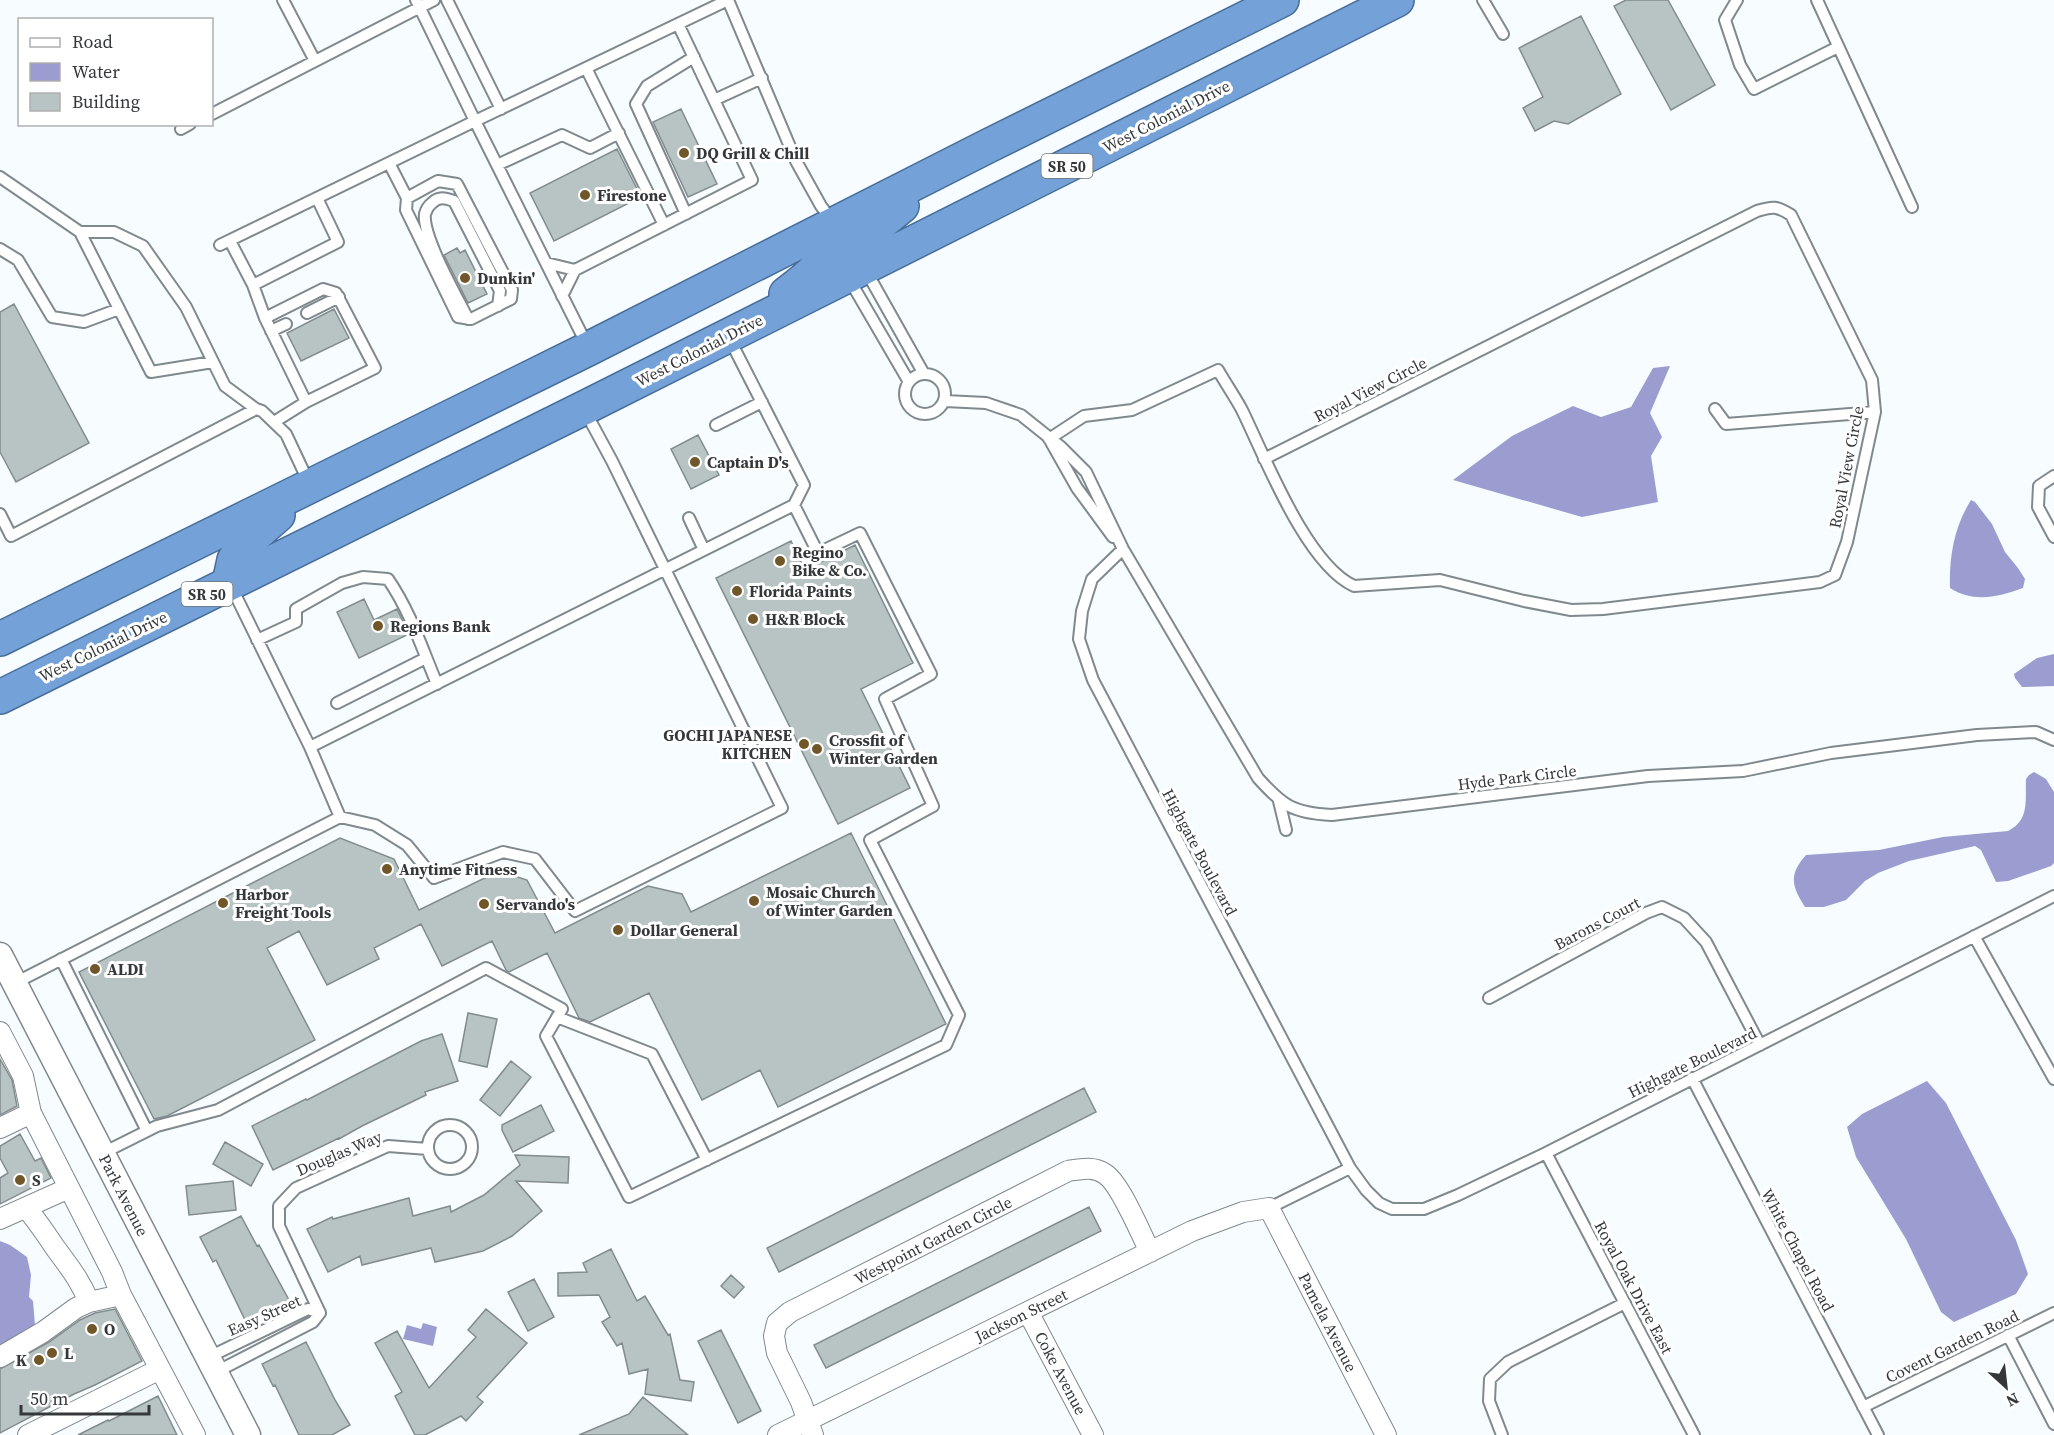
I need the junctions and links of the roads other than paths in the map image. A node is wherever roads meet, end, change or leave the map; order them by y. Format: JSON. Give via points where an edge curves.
{"nodes":[{"id":1,"x":283,"y":0,"type":"edge"},
{"id":2,"x":434,"y":0,"type":"edge"},
{"id":3,"x":447,"y":0,"type":"edge"},
{"id":4,"x":728,"y":0,"type":"edge"},
{"id":5,"x":1282,"y":0,"type":"edge"},
{"id":6,"x":1397,"y":0,"type":"edge"},
{"id":7,"x":1483,"y":0,"type":"edge"},
{"id":8,"x":1737,"y":0,"type":"edge"},
{"id":9,"x":1817,"y":0,"type":"edge"},
{"id":10,"x":418,"y":4,"type":"edge"},
{"id":11,"x":678,"y":24,"type":"junction"},
{"id":12,"x":1503,"y":34,"type":"dead end"},
{"id":13,"x":1838,"y":47,"type":"junction"},
{"id":14,"x":693,"y":57,"type":"junction"},
{"id":15,"x":315,"y":61,"type":"junction"},
{"id":16,"x":586,"y":68,"type":"junction"},
{"id":17,"x":762,"y":78,"type":"junction"},
{"id":18,"x":714,"y":100,"type":"junction"},
{"id":19,"x":501,"y":109,"type":"junction"},
{"id":20,"x":213,"y":113,"type":"edge"},
{"id":21,"x":475,"y":121,"type":"junction"},
{"id":22,"x":619,"y":134,"type":"junction"},
{"id":23,"x":389,"y":163,"type":"junction"},
{"id":24,"x":954,"y":163,"type":"junction"},
{"id":25,"x":497,"y":165,"type":"junction"},
{"id":26,"x":0,"y":177,"type":"edge"},
{"id":27,"x":317,"y":198,"type":"junction"},
{"id":28,"x":407,"y":198,"type":"junction"},
{"id":29,"x":1912,"y":207,"type":"dead end"},
{"id":30,"x":686,"y":214,"type":"junction"},
{"id":31,"x":664,"y":225,"type":"junction"},
{"id":32,"x":835,"y":225,"type":"junction"},
{"id":33,"x":80,"y":232,"type":"junction"},
{"id":34,"x":0,"y":249,"type":"edge"},
{"id":35,"x":546,"y":264,"type":"junction"},
{"id":36,"x":575,"y":270,"type":"junction"},
{"id":37,"x":856,"y":272,"type":"junction"},
{"id":38,"x":253,"y":285,"type":"junction"},
{"id":39,"x":562,"y":296,"type":"junction"},
{"id":40,"x":339,"y":297,"type":"junction"},
{"id":41,"x":498,"y":306,"type":"junction"},
{"id":42,"x":119,"y":309,"type":"junction"},
{"id":43,"x":307,"y":313,"type":"dead end"},
{"id":44,"x":265,"y":318,"type":"junction"},
{"id":45,"x":468,"y":319,"type":"junction"},
{"id":46,"x":286,"y":324,"type":"dead end"},
{"id":47,"x":271,"y":331,"type":"junction"},
{"id":48,"x":733,"y":333,"type":"junction"},
{"id":49,"x":588,"y":349,"type":"junction"},
{"id":50,"x":213,"y":362,"type":"junction"},
{"id":51,"x":924,"y":374,"type":"junction"},
{"id":52,"x":909,"y":382,"type":"junction"},
{"id":53,"x":945,"y":401,"type":"junction"},
{"id":54,"x":306,"y":402,"type":"junction"},
{"id":55,"x":762,"y":402,"type":"junction"},
{"id":56,"x":584,"y":408,"type":"junction"},
{"id":57,"x":256,"y":409,"type":"junction"},
{"id":58,"x":1714,"y":409,"type":"dead end"},
{"id":59,"x":1875,"y":412,"type":"junction"},
{"id":60,"x":274,"y":422,"type":"junction"},
{"id":61,"x":716,"y":425,"type":"dead end"},
{"id":62,"x":1049,"y":439,"type":"junction"},
{"id":63,"x":1263,"y":459,"type":"junction"},
{"id":64,"x":2054,"y":476,"type":"edge"},
{"id":65,"x":311,"y":487,"type":"junction"},
{"id":66,"x":794,"y":505,"type":"junction"},
{"id":67,"x":0,"y":514,"type":"edge"},
{"id":68,"x":689,"y":518,"type":"dead end"},
{"id":69,"x":2054,"y":537,"type":"edge"},
{"id":70,"x":1123,"y":549,"type":"junction"},
{"id":71,"x":704,"y":550,"type":"junction"},
{"id":72,"x":666,"y":569,"type":"junction"},
{"id":73,"x":229,"y":583,"type":"junction"},
{"id":74,"x":0,"y":639,"type":"edge"},
{"id":75,"x":257,"y":640,"type":"junction"},
{"id":76,"x":426,"y":658,"type":"junction"},
{"id":77,"x":436,"y":684,"type":"junction"},
{"id":78,"x":0,"y":697,"type":"edge"},
{"id":79,"x":337,"y":703,"type":"dead end"},
{"id":80,"x":2054,"y":740,"type":"edge"},
{"id":81,"x":310,"y":747,"type":"junction"},
{"id":82,"x":1279,"y":801,"type":"junction"},
{"id":83,"x":339,"y":817,"type":"junction"},
{"id":84,"x":1286,"y":830,"type":"dead end"},
{"id":85,"x":2054,"y":896,"type":"edge"},
{"id":86,"x":1974,"y":936,"type":"junction"},
{"id":87,"x":0,"y":955,"type":"edge"},
{"id":88,"x":61,"y":959,"type":"junction"},
{"id":89,"x":15,"y":983,"type":"junction"},
{"id":90,"x":1489,"y":998,"type":"dead end"},
{"id":91,"x":557,"y":1017,"type":"junction"},
{"id":92,"x":2,"y":1038,"type":"edge"},
{"id":93,"x":1760,"y":1045,"type":"junction"},
{"id":94,"x":1692,"y":1078,"type":"junction"},
{"id":95,"x":2054,"y":1079,"type":"edge"},
{"id":96,"x":32,"y":1113,"type":"junction"},
{"id":97,"x":0,"y":1128,"type":"edge"},
{"id":98,"x":147,"y":1131,"type":"junction"},
{"id":99,"x":428,"y":1149,"type":"junction"},
{"id":100,"x":103,"y":1153,"type":"junction"},
{"id":101,"x":1546,"y":1153,"type":"junction"},
{"id":102,"x":707,"y":1160,"type":"junction"},
{"id":103,"x":1350,"y":1168,"type":"junction"},
{"id":104,"x":69,"y":1188,"type":"junction"},
{"id":105,"x":26,"y":1208,"type":"junction"},
{"id":106,"x":1269,"y":1208,"type":"junction"},
{"id":107,"x":0,"y":1219,"type":"edge"},
{"id":108,"x":1150,"y":1252,"type":"junction"},
{"id":109,"x":121,"y":1295,"type":"junction"},
{"id":110,"x":89,"y":1302,"type":"junction"},
{"id":111,"x":1625,"y":1303,"type":"junction"},
{"id":112,"x":1028,"y":1312,"type":"junction"},
{"id":113,"x":2054,"y":1312,"type":"edge"},
{"id":114,"x":320,"y":1313,"type":"junction"},
{"id":115,"x":2008,"y":1335,"type":"junction"},
{"id":116,"x":0,"y":1357,"type":"edge"},
{"id":117,"x":212,"y":1364,"type":"junction"},
{"id":118,"x":160,"y":1369,"type":"junction"},
{"id":119,"x":1863,"y":1407,"type":"junction"},
{"id":120,"x":2054,"y":1424,"type":"edge"},
{"id":121,"x":810,"y":1428,"type":"edge"},
{"id":122,"x":28,"y":1435,"type":"edge"},
{"id":123,"x":195,"y":1435,"type":"edge"},
{"id":124,"x":248,"y":1435,"type":"edge"},
{"id":125,"x":778,"y":1435,"type":"edge"},
{"id":126,"x":1093,"y":1435,"type":"edge"},
{"id":127,"x":1386,"y":1435,"type":"edge"},
{"id":128,"x":1502,"y":1435,"type":"edge"},
{"id":129,"x":1694,"y":1435,"type":"edge"},
{"id":130,"x":1878,"y":1435,"type":"edge"}],
"edges":[{"from":1,"to":15,"type":"lane"},
{"from":2,"to":10,"type":"lane"},
{"from":3,"to":19,"type":"lane"},
{"from":4,"to":11,"type":"lane"},
{"from":4,"to":17,"type":"lane"},
{"from":5,"to":24,"type":"highway"},
{"from":6,"to":37,"type":"highway","name":"West Colonial Drive","number":"SR 50"},
{"from":7,"to":12,"type":"lane"},
{"from":8,"to":13,"type":"lane","via":[[1725,20],[1740,65],[1754,89]]},
{"from":9,"to":13,"type":"lane"},
{"from":10,"to":15,"type":"lane"},
{"from":10,"to":21,"type":"lane"},
{"from":11,"to":14,"type":"lane"},
{"from":11,"to":16,"type":"lane"},
{"from":13,"to":29,"type":"lane"},
{"from":14,"to":18,"type":"lane"},
{"from":14,"to":30,"type":"lane","via":[[647,86],[636,104]]},
{"from":15,"to":20,"type":"lane"},
{"from":16,"to":19,"type":"lane"},
{"from":16,"to":22,"type":"lane"},
{"from":17,"to":18,"type":"lane"},
{"from":17,"to":32,"type":"lane","via":[[796,161]]},
{"from":18,"to":30,"type":"lane","via":[[752,180]]},
{"from":19,"to":21,"type":"lane"},
{"from":21,"to":23,"type":"lane"},
{"from":21,"to":25,"type":"lane"},
{"from":22,"to":25,"type":"lane","via":[[590,148],[562,135]]},
{"from":22,"to":31,"type":"lane"},
{"from":23,"to":27,"type":"lane"},
{"from":23,"to":28,"type":"lane"},
{"from":24,"to":32,"type":"highway"},
{"from":24,"to":37,"type":"highway","via":[[865,236]]},
{"from":25,"to":35,"type":"lane"},
{"from":26,"to":33,"type":"lane"},
{"from":27,"to":38,"type":"lane","via":[[338,242]]},
{"from":27,"to":38,"type":"lane","via":[[225,243]]},
{"from":28,"to":41,"type":"lane","via":[[438,181],[457,184],[512,290],[511,299]]},
{"from":28,"to":45,"type":"lane","via":[[406,210],[458,316]]},
{"from":30,"to":31,"type":"lane"},
{"from":31,"to":36,"type":"lane"},
{"from":32,"to":48,"type":"highway","via":[[829,250],[816,271]]},
{"from":32,"to":49,"type":"highway"},
{"from":33,"to":42,"type":"lane"},
{"from":33,"to":50,"type":"lane","via":[[114,232],[143,246],[186,307]]},
{"from":34,"to":42,"type":"lane","via":[[18,260],[52,317],[84,322]]},
{"from":35,"to":36,"type":"lane"},
{"from":35,"to":39,"type":"lane"},
{"from":36,"to":39,"type":"lane"},
{"from":37,"to":48,"type":"highway","name":"West Colonial Drive","number":"SR 50"},
{"from":37,"to":51,"type":"lane"},
{"from":37,"to":52,"type":"lane"},
{"from":38,"to":44,"type":"lane"},
{"from":39,"to":49,"type":"lane"},
{"from":40,"to":43,"type":"lane"},
{"from":40,"to":44,"type":"lane","via":[[323,289]]},
{"from":40,"to":54,"type":"lane","via":[[375,368]]},
{"from":41,"to":45,"type":"lane"},
{"from":41,"to":45,"type":"lane","via":[[500,291],[454,201],[436,199],[428,206],[426,227]]},
{"from":42,"to":50,"type":"lane","via":[[151,372]]},
{"from":44,"to":47,"type":"lane"},
{"from":46,"to":47,"type":"lane"},
{"from":47,"to":54,"type":"lane"},
{"from":48,"to":55,"type":"lane"},
{"from":48,"to":56,"type":"highway","name":"West Colonial Drive","number":"SR 50"},
{"from":49,"to":65,"type":"highway"},
{"from":50,"to":57,"type":"lane","via":[[225,386]]},
{"from":51,"to":52,"type":"lane"},
{"from":51,"to":53,"type":"lane","via":[[942,381]]},
{"from":52,"to":53,"type":"lane","via":[[904,395],[915,412],[929,414]]},
{"from":53,"to":62,"type":"lane","name":"Hyde Park Circle","via":[[986,403],[1021,416]]},
{"from":54,"to":60,"type":"lane"},
{"from":55,"to":61,"type":"lane"},
{"from":55,"to":66,"type":"lane","via":[[804,485]]},
{"from":56,"to":72,"type":"lane"},
{"from":56,"to":73,"type":"highway","name":"West Colonial Drive","number":"SR 50"},
{"from":57,"to":60,"type":"lane"},
{"from":57,"to":67,"type":"lane","via":[[11,536]]},
{"from":58,"to":59,"type":"lane","via":[[1726,424]]},
{"from":59,"to":63,"type":"lane","name":"Royal View Circle","via":[[1872,380],[1791,215],[1779,207],[1757,211]]},
{"from":59,"to":63,"type":"lane","name":"Royal View Circle","via":[[1847,542],[1835,575],[1820,582],[1603,609],[1571,610],[1440,580],[1354,586],[1332,571],[1299,526]]},
{"from":60,"to":65,"type":"lane","via":[[286,434]]},
{"from":62,"to":63,"type":"lane","name":"Royal View Circle","via":[[1084,416],[1132,410],[1218,370]]},
{"from":62,"to":70,"type":"lane","name":"Hyde Park Circle","via":[[1077,488]]},
{"from":64,"to":69,"type":"lane","via":[[2040,486],[2038,507]]},
{"from":65,"to":73,"type":"highway","via":[[246,543],[234,560]]},
{"from":65,"to":74,"type":"highway"},
{"from":66,"to":71,"type":"lane"},
{"from":66,"to":102,"type":"lane","via":[[818,553],[860,533],[931,674],[885,699],[933,806],[870,840],[959,1015],[946,1045]]},
{"from":68,"to":71,"type":"lane"},
{"from":70,"to":82,"type":"lane","name":"Hyde Park Circle","via":[[1258,777]]},
{"from":70,"to":103,"type":"lane","name":"Highgate Boulevard","via":[[1092,579],[1082,611],[1079,639],[1093,680]]},
{"from":71,"to":72,"type":"lane"},
{"from":72,"to":77,"type":"lane"},
{"from":72,"to":83,"type":"lane","via":[[782,808],[575,911],[536,859],[503,852],[434,878],[407,845],[375,825]]},
{"from":73,"to":75,"type":"lane"},
{"from":73,"to":78,"type":"highway","name":"West Colonial Drive","number":"SR 50"},
{"from":75,"to":76,"type":"lane","via":[[296,622],[296,609],[342,583],[363,577],[388,579],[423,644]]},
{"from":75,"to":81,"type":"lane"},
{"from":76,"to":77,"type":"lane"},
{"from":76,"to":79,"type":"lane"},
{"from":77,"to":81,"type":"lane"},
{"from":80,"to":82,"type":"lane","name":"Hyde Park Circle","via":[[2036,732],[1977,735],[1831,753],[1743,771],[1648,776],[1332,815],[1306,814]]},
{"from":81,"to":83,"type":"lane"},
{"from":82,"to":84,"type":"lane"},
{"from":83,"to":88,"type":"lane"},
{"from":85,"to":86,"type":"lane","name":"Highgate Boulevard"},
{"from":86,"to":93,"type":"lane","name":"Highgate Boulevard"},
{"from":86,"to":95,"type":"lane"},
{"from":87,"to":89,"type":"street","name":"Park Avenue"},
{"from":88,"to":89,"type":"lane"},
{"from":88,"to":98,"type":"lane"},
{"from":89,"to":100,"type":"street","name":"Park Avenue"},
{"from":90,"to":93,"type":"lane","name":"Barons Court","via":[[1662,907],[1684,918],[1706,942]]},
{"from":91,"to":98,"type":"lane","via":[[562,1009],[486,968],[218,1110]]},
{"from":91,"to":102,"type":"lane","via":[[652,1054]]},
{"from":91,"to":102,"type":"lane","via":[[546,1036],[629,1197]]},
{"from":92,"to":96,"type":"street","via":[[24,1076]]},
{"from":93,"to":94,"type":"lane","name":"Highgate Boulevard"},
{"from":94,"to":101,"type":"lane","name":"Highgate Boulevard"},
{"from":94,"to":119,"type":"lane","name":"White Chapel Road"},
{"from":96,"to":97,"type":"street"},
{"from":96,"to":104,"type":"street"},
{"from":98,"to":100,"type":"lane"},
{"from":99,"to":99,"type":"lane","via":[[433,1161],[452,1168],[468,1158],[471,1144],[464,1131],[451,1125],[431,1135]]},
{"from":99,"to":114,"type":"lane","name":"Douglas Way","via":[[388,1146],[296,1188],[279,1206],[279,1226]]},
{"from":100,"to":117,"type":"street","name":"Park Avenue"},
{"from":101,"to":103,"type":"lane","name":"Highgate Boulevard","via":[[1424,1209],[1392,1209],[1379,1203]]},
{"from":101,"to":111,"type":"lane","name":"Royal Oak Drive East"},
{"from":103,"to":106,"type":"lane"},
{"from":104,"to":105,"type":"street"},
{"from":104,"to":109,"type":"street"},
{"from":105,"to":107,"type":"street"},
{"from":105,"to":110,"type":"street","via":[[72,1269]]},
{"from":106,"to":108,"type":"street","name":"Jackson Street","via":[[1243,1212]]},
{"from":106,"to":127,"type":"street","name":"Pamela Avenue"},
{"from":108,"to":112,"type":"street","name":"Jackson Street"},
{"from":108,"to":121,"type":"street","name":"Westpoint Garden Circle","via":[[1116,1185],[1105,1173],[1087,1167],[1068,1171],[790,1312],[777,1323],[774,1336],[777,1353]]},
{"from":109,"to":110,"type":"street"},
{"from":109,"to":118,"type":"street"},
{"from":110,"to":116,"type":"street"},
{"from":111,"to":128,"type":"lane","via":[[1508,1362],[1490,1379],[1489,1401]]},
{"from":111,"to":129,"type":"lane","name":"Royal Oak Drive East"},
{"from":112,"to":121,"type":"street","name":"Jackson Street"},
{"from":112,"to":126,"type":"street","name":"Coke Avenue"},
{"from":113,"to":115,"type":"lane","name":"Covent Garden Road"},
{"from":114,"to":117,"type":"lane","name":"Easy Street","via":[[313,1322]]},
{"from":114,"to":117,"type":"lane","name":"Easy Street","via":[[308,1309]]},
{"from":115,"to":119,"type":"lane","name":"Covent Garden Road"},
{"from":115,"to":120,"type":"lane"},
{"from":117,"to":124,"type":"street","name":"Park Avenue"},
{"from":118,"to":122,"type":"street"},
{"from":118,"to":123,"type":"street"},
{"from":119,"to":130,"type":"lane","name":"White Chapel Road"},
{"from":121,"to":125,"type":"street","name":"Jackson Street"}]}
